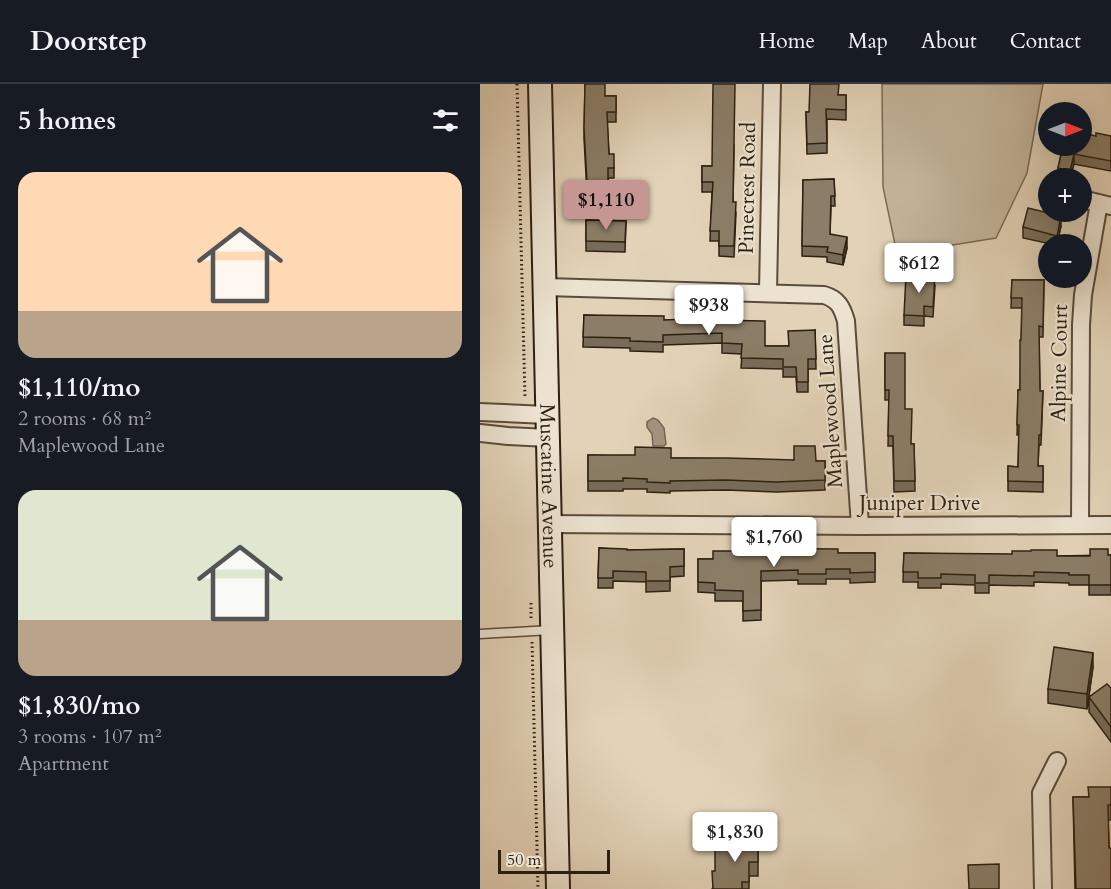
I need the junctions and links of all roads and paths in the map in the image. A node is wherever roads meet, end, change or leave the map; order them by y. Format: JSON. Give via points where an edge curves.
{"nodes":[{"id":1,"x":518,"y":84,"type":"edge"},
{"id":2,"x":540,"y":84,"type":"edge"},
{"id":3,"x":772,"y":84,"type":"edge"},
{"id":4,"x":1105,"y":205,"type":"edge"},
{"id":5,"x":545,"y":287,"type":"junction"},
{"id":6,"x":768,"y":292,"type":"junction"},
{"id":7,"x":480,"y":412,"type":"edge"},
{"id":8,"x":540,"y":423,"type":"junction"},
{"id":9,"x":480,"y":433,"type":"edge"},
{"id":10,"x":549,"y":524,"type":"junction"},
{"id":11,"x":1080,"y":524,"type":"junction"},
{"id":12,"x":1111,"y":525,"type":"edge"},
{"id":13,"x":860,"y":526,"type":"junction"},
{"id":14,"x":531,"y":599,"type":"dead end"},
{"id":15,"x":542,"y":631,"type":"junction"},
{"id":16,"x":480,"y":634,"type":"edge"},
{"id":17,"x":1057,"y":761,"type":"dead end"},
{"id":18,"x":538,"y":889,"type":"edge"},
{"id":19,"x":558,"y":889,"type":"edge"},
{"id":20,"x":1043,"y":889,"type":"edge"}],
"edges":[{"from":1,"to":8,"type":"path"},
{"from":2,"to":5,"type":"main road","name":"Muscatine Avenue"},
{"from":3,"to":6,"type":"street","name":"Pinecrest Road"},
{"from":4,"to":11,"type":"street","name":"Alpine Court","via":[[1083,295]]},
{"from":5,"to":6,"type":"street","name":"Maplewood Lane"},
{"from":5,"to":8,"type":"main road","name":"Muscatine Avenue"},
{"from":6,"to":13,"type":"street","name":"Maplewood Lane","via":[[832,297],[843,311],[848,332]]},
{"from":7,"to":8,"type":"street"},
{"from":8,"to":9,"type":"street","via":[[508,436]]},
{"from":8,"to":10,"type":"main road","name":"Muscatine Avenue"},
{"from":10,"to":13,"type":"street","name":"Juniper Drive"},
{"from":10,"to":15,"type":"main road","name":"Muscatine Avenue"},
{"from":11,"to":12,"type":"street","name":"Juniper Drive"},
{"from":11,"to":13,"type":"street","name":"Juniper Drive"},
{"from":14,"to":15,"type":"path"},
{"from":15,"to":16,"type":"lane"},
{"from":15,"to":18,"type":"path"},
{"from":15,"to":19,"type":"main road","name":"Muscatine Avenue"},
{"from":17,"to":20,"type":"street","via":[[1041,793]]}]}
